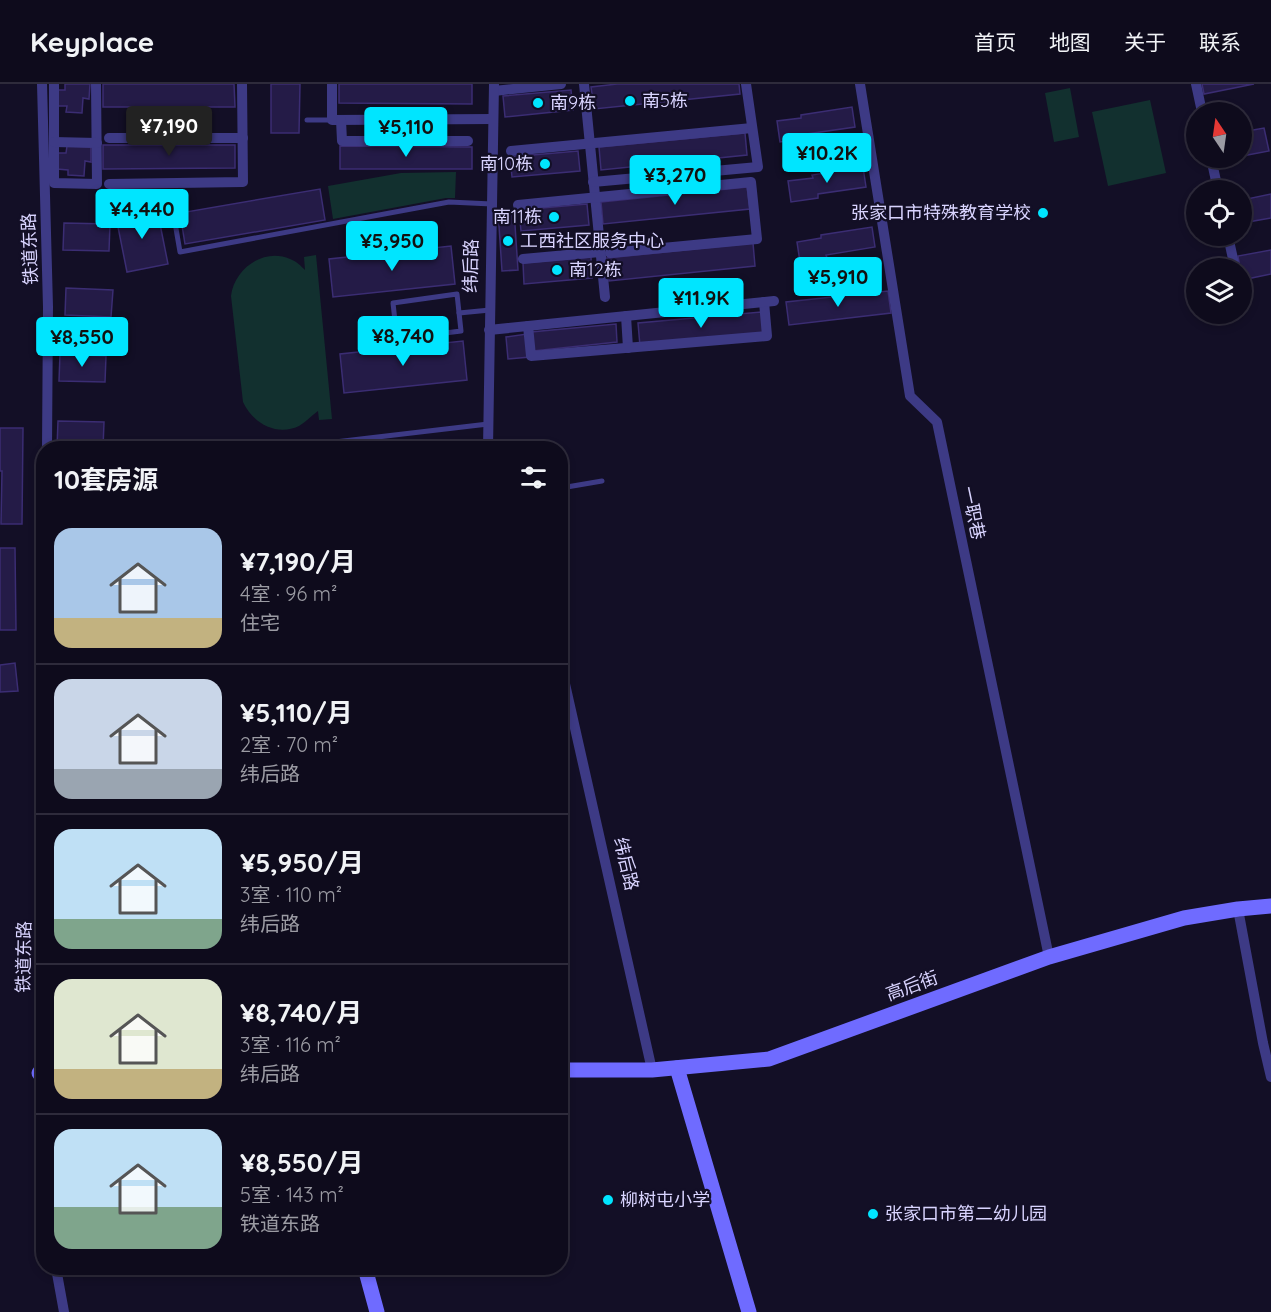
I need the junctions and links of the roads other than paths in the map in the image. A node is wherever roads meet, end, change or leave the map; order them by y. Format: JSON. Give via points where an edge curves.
{"nodes":[{"id":1,"x":42,"y":84,"type":"edge"},
{"id":2,"x":54,"y":84,"type":"edge"},
{"id":3,"x":96,"y":84,"type":"edge"},
{"id":4,"x":242,"y":84,"type":"edge"},
{"id":5,"x":332,"y":84,"type":"edge"},
{"id":6,"x":561,"y":84,"type":"edge"},
{"id":7,"x":584,"y":84,"type":"edge"},
{"id":8,"x":746,"y":84,"type":"edge"},
{"id":9,"x":860,"y":84,"type":"edge"},
{"id":10,"x":1196,"y":84,"type":"edge"},
{"id":11,"x":494,"y":87,"type":"edge"},
{"id":12,"x":1200,"y":102,"type":"edge"},
{"id":13,"x":494,"y":119,"type":"junction"},
{"id":14,"x":307,"y":120,"type":"dead end"},
{"id":15,"x":337,"y":120,"type":"junction"},
{"id":16,"x":409,"y":120,"type":"junction"},
{"id":17,"x":752,"y":128,"type":"junction"},
{"id":18,"x":109,"y":138,"type":"dead end"},
{"id":19,"x":243,"y":138,"type":"junction"},
{"id":20,"x":409,"y":141,"type":"junction"},
{"id":21,"x":468,"y":141,"type":"dead end"},
{"id":22,"x":54,"y":142,"type":"junction"},
{"id":23,"x":97,"y":143,"type":"junction"},
{"id":24,"x":590,"y":143,"type":"junction"},
{"id":25,"x":511,"y":151,"type":"dead end"},
{"id":26,"x":594,"y":182,"type":"junction"},
{"id":27,"x":109,"y":184,"type":"dead end"},
{"id":28,"x":595,"y":198,"type":"junction"},
{"id":29,"x":492,"y":204,"type":"junction"},
{"id":30,"x":518,"y":205,"type":"dead end"},
{"id":31,"x":173,"y":211,"type":"dead end"},
{"id":32,"x":605,"y":253,"type":"junction"},
{"id":33,"x":523,"y":259,"type":"dead end"},
{"id":34,"x":605,"y":297,"type":"dead end"},
{"id":35,"x":490,"y":310,"type":"junction"},
{"id":36,"x":459,"y":313,"type":"junction"},
{"id":37,"x":626,"y":316,"type":"junction"},
{"id":38,"x":528,"y":326,"type":"junction"},
{"id":39,"x":489,"y":330,"type":"junction"},
{"id":40,"x":628,"y":348,"type":"junction"},
{"id":41,"x":488,"y":424,"type":"junction"},
{"id":42,"x":46,"y":441,"type":"edge"},
{"id":43,"x":344,"y":441,"type":"edge"},
{"id":44,"x":488,"y":441,"type":"edge"},
{"id":45,"x":602,"y":481,"type":"dead end"},
{"id":46,"x":568,"y":487,"type":"edge"},
{"id":47,"x":568,"y":697,"type":"edge"},
{"id":48,"x":1271,"y":906,"type":"edge"},
{"id":49,"x":1238,"y":909,"type":"junction"},
{"id":50,"x":1049,"y":957,"type":"junction"},
{"id":51,"x":677,"y":1068,"type":"junction"},
{"id":52,"x":568,"y":1070,"type":"edge"},
{"id":53,"x":652,"y":1070,"type":"junction"},
{"id":54,"x":1271,"y":1077,"type":"edge"},
{"id":55,"x":57,"y":1275,"type":"edge"},
{"id":56,"x":367,"y":1275,"type":"edge"},
{"id":57,"x":64,"y":1312,"type":"edge"},
{"id":58,"x":377,"y":1312,"type":"edge"},
{"id":59,"x":748,"y":1312,"type":"edge"}],
"edges":[{"from":1,"to":42,"type":"street","name":"铁道东路","via":[[48,307]]},
{"from":2,"to":22,"type":"street"},
{"from":3,"to":23,"type":"street"},
{"from":4,"to":19,"type":"street"},
{"from":5,"to":15,"type":"street"},
{"from":6,"to":11,"type":"street"},
{"from":7,"to":24,"type":"street"},
{"from":8,"to":17,"type":"street"},
{"from":9,"to":50,"type":"street","name":"一职巷","via":[[910,396],[937,423]]},
{"from":10,"to":12,"type":"street"},
{"from":11,"to":13,"type":"street","name":"纬后路"},
{"from":13,"to":16,"type":"street"},
{"from":13,"to":29,"type":"street","name":"纬后路"},
{"from":14,"to":15,"type":"lane"},
{"from":15,"to":16,"type":"street"},
{"from":15,"to":20,"type":"street","via":[[342,141]]},
{"from":16,"to":20,"type":"street"},
{"from":17,"to":24,"type":"street"},
{"from":17,"to":26,"type":"street","via":[[758,167]]},
{"from":18,"to":19,"type":"street"},
{"from":19,"to":27,"type":"street","via":[[243,182]]},
{"from":20,"to":21,"type":"street"},
{"from":22,"to":23,"type":"street"},
{"from":22,"to":23,"type":"street","via":[[54,183],[97,184]]},
{"from":24,"to":25,"type":"street"},
{"from":24,"to":26,"type":"street"},
{"from":26,"to":28,"type":"street"},
{"from":28,"to":30,"type":"street"},
{"from":28,"to":32,"type":"street"},
{"from":28,"to":32,"type":"street","via":[[751,182],[757,239]]},
{"from":29,"to":31,"type":"lane","via":[[449,202],[180,252]]},
{"from":29,"to":35,"type":"street","name":"纬后路"},
{"from":32,"to":33,"type":"street"},
{"from":32,"to":34,"type":"street"},
{"from":35,"to":36,"type":"lane"},
{"from":35,"to":39,"type":"street","name":"纬后路"},
{"from":36,"to":36,"type":"lane","via":[[461,332],[397,339],[393,303],[457,294]]},
{"from":37,"to":38,"type":"street"},
{"from":37,"to":40,"type":"street"},
{"from":37,"to":40,"type":"street","via":[[769,302],[767,336]]},
{"from":38,"to":39,"type":"street"},
{"from":38,"to":40,"type":"street","via":[[531,356]]},
{"from":39,"to":41,"type":"street","name":"纬后路"},
{"from":41,"to":43,"type":"lane"},
{"from":41,"to":44,"type":"street","name":"纬后路"},
{"from":45,"to":46,"type":"lane"},
{"from":47,"to":53,"type":"street","name":"纬后路"},
{"from":48,"to":49,"type":"street","name":"高后街"},
{"from":49,"to":50,"type":"street","name":"高后街","via":[[1184,918]]},
{"from":49,"to":54,"type":"street"},
{"from":50,"to":51,"type":"street","name":"高后街","via":[[769,1059]]},
{"from":51,"to":53,"type":"street","name":"高后街"},
{"from":51,"to":59,"type":"street"},
{"from":52,"to":53,"type":"street","name":"高后街"},
{"from":55,"to":57,"type":"street"},
{"from":56,"to":58,"type":"street"}]}
